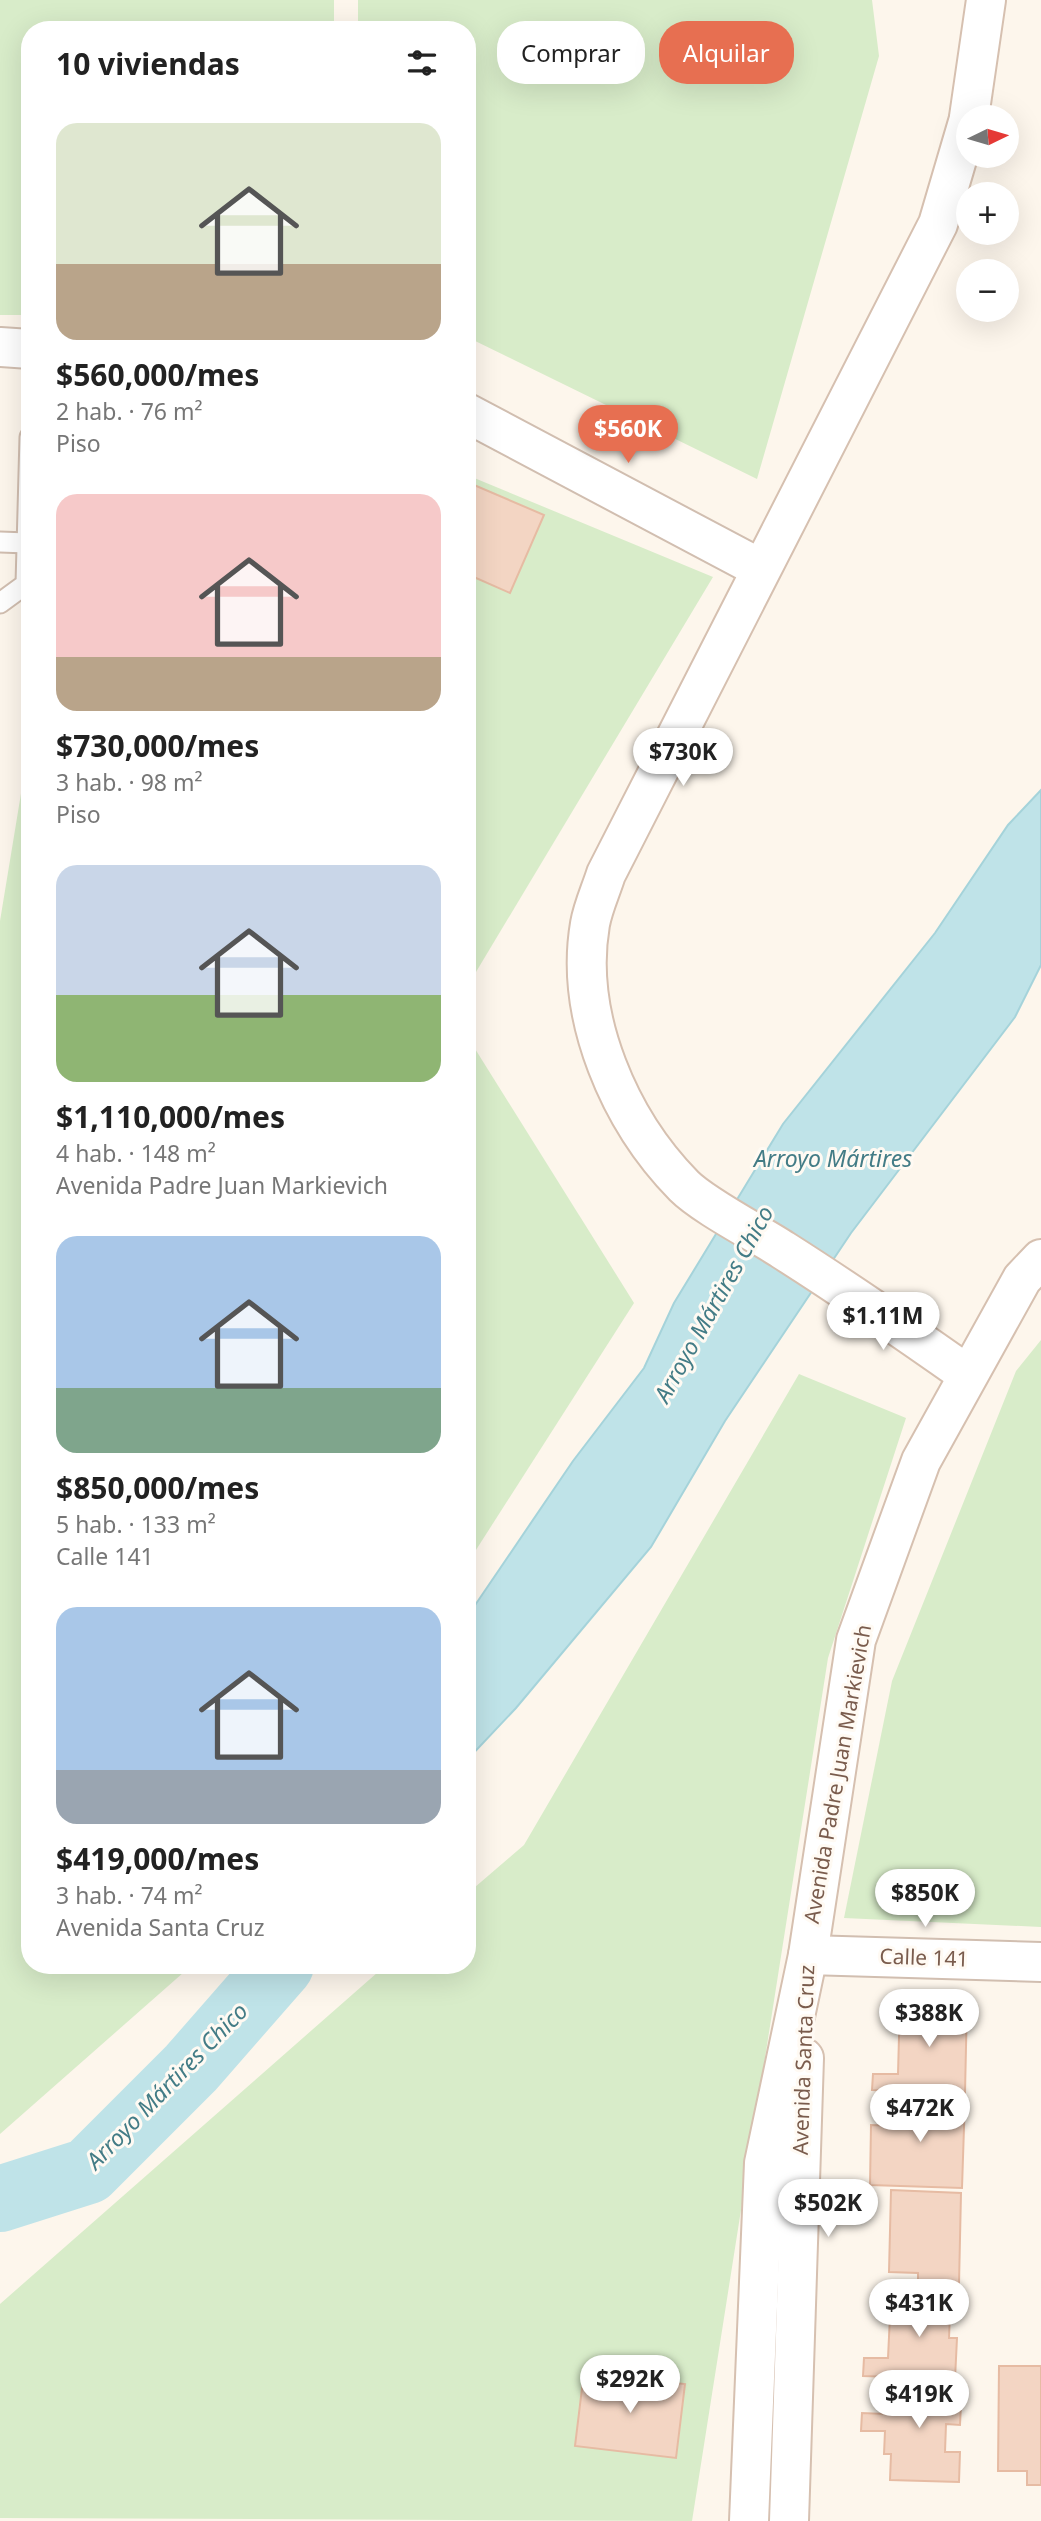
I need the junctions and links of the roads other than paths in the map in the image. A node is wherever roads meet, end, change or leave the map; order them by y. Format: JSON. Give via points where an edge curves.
{"nodes":[{"id":1,"x":986,"y":0,"type":"edge"},
{"id":2,"x":970,"y":105,"type":"edge"},
{"id":3,"x":956,"y":162,"type":"edge"},
{"id":4,"x":0,"y":347,"type":"edge"},
{"id":5,"x":21,"y":348,"type":"edge"},
{"id":6,"x":476,"y":418,"type":"edge"},
{"id":7,"x":0,"y":542,"type":"edge"},
{"id":8,"x":21,"y":543,"type":"edge"},
{"id":9,"x":761,"y":569,"type":"junction"},
{"id":10,"x":21,"y":588,"type":"edge"},
{"id":11,"x":0,"y":603,"type":"edge"},
{"id":12,"x":1041,"y":1259,"type":"edge"},
{"id":13,"x":968,"y":1375,"type":"junction"},
{"id":14,"x":808,"y":1955,"type":"junction"},
{"id":15,"x":1041,"y":1962,"type":"edge"},
{"id":16,"x":749,"y":2521,"type":"edge"},
{"id":17,"x":789,"y":2521,"type":"edge"}],
"edges":[{"from":1,"to":2,"type":"main road"},
{"from":3,"to":9,"type":"main road","via":[[938,224]]},
{"from":4,"to":5,"type":"main road"},
{"from":6,"to":9,"type":"main road"},
{"from":7,"to":8,"type":"lane"},
{"from":9,"to":13,"type":"main road","via":[[606,874],[590,924],[588,981],[599,1040],[620,1096],[650,1145],[686,1188]]},
{"from":10,"to":11,"type":"lane"},
{"from":12,"to":13,"type":"main road","name":"Avenida Padre Juan Markievich","via":[[1023,1279]]},
{"from":13,"to":14,"type":"main road","name":"Avenida Padre Juan Markievich","via":[[921,1461],[856,1640]]},
{"from":14,"to":15,"type":"main road","name":"Calle 141"},
{"from":14,"to":16,"type":"main road","name":"Avenida Santa Cruz","via":[[764,2163]]},
{"from":14,"to":17,"type":"main road","name":"Avenida Santa Cruz"}]}
